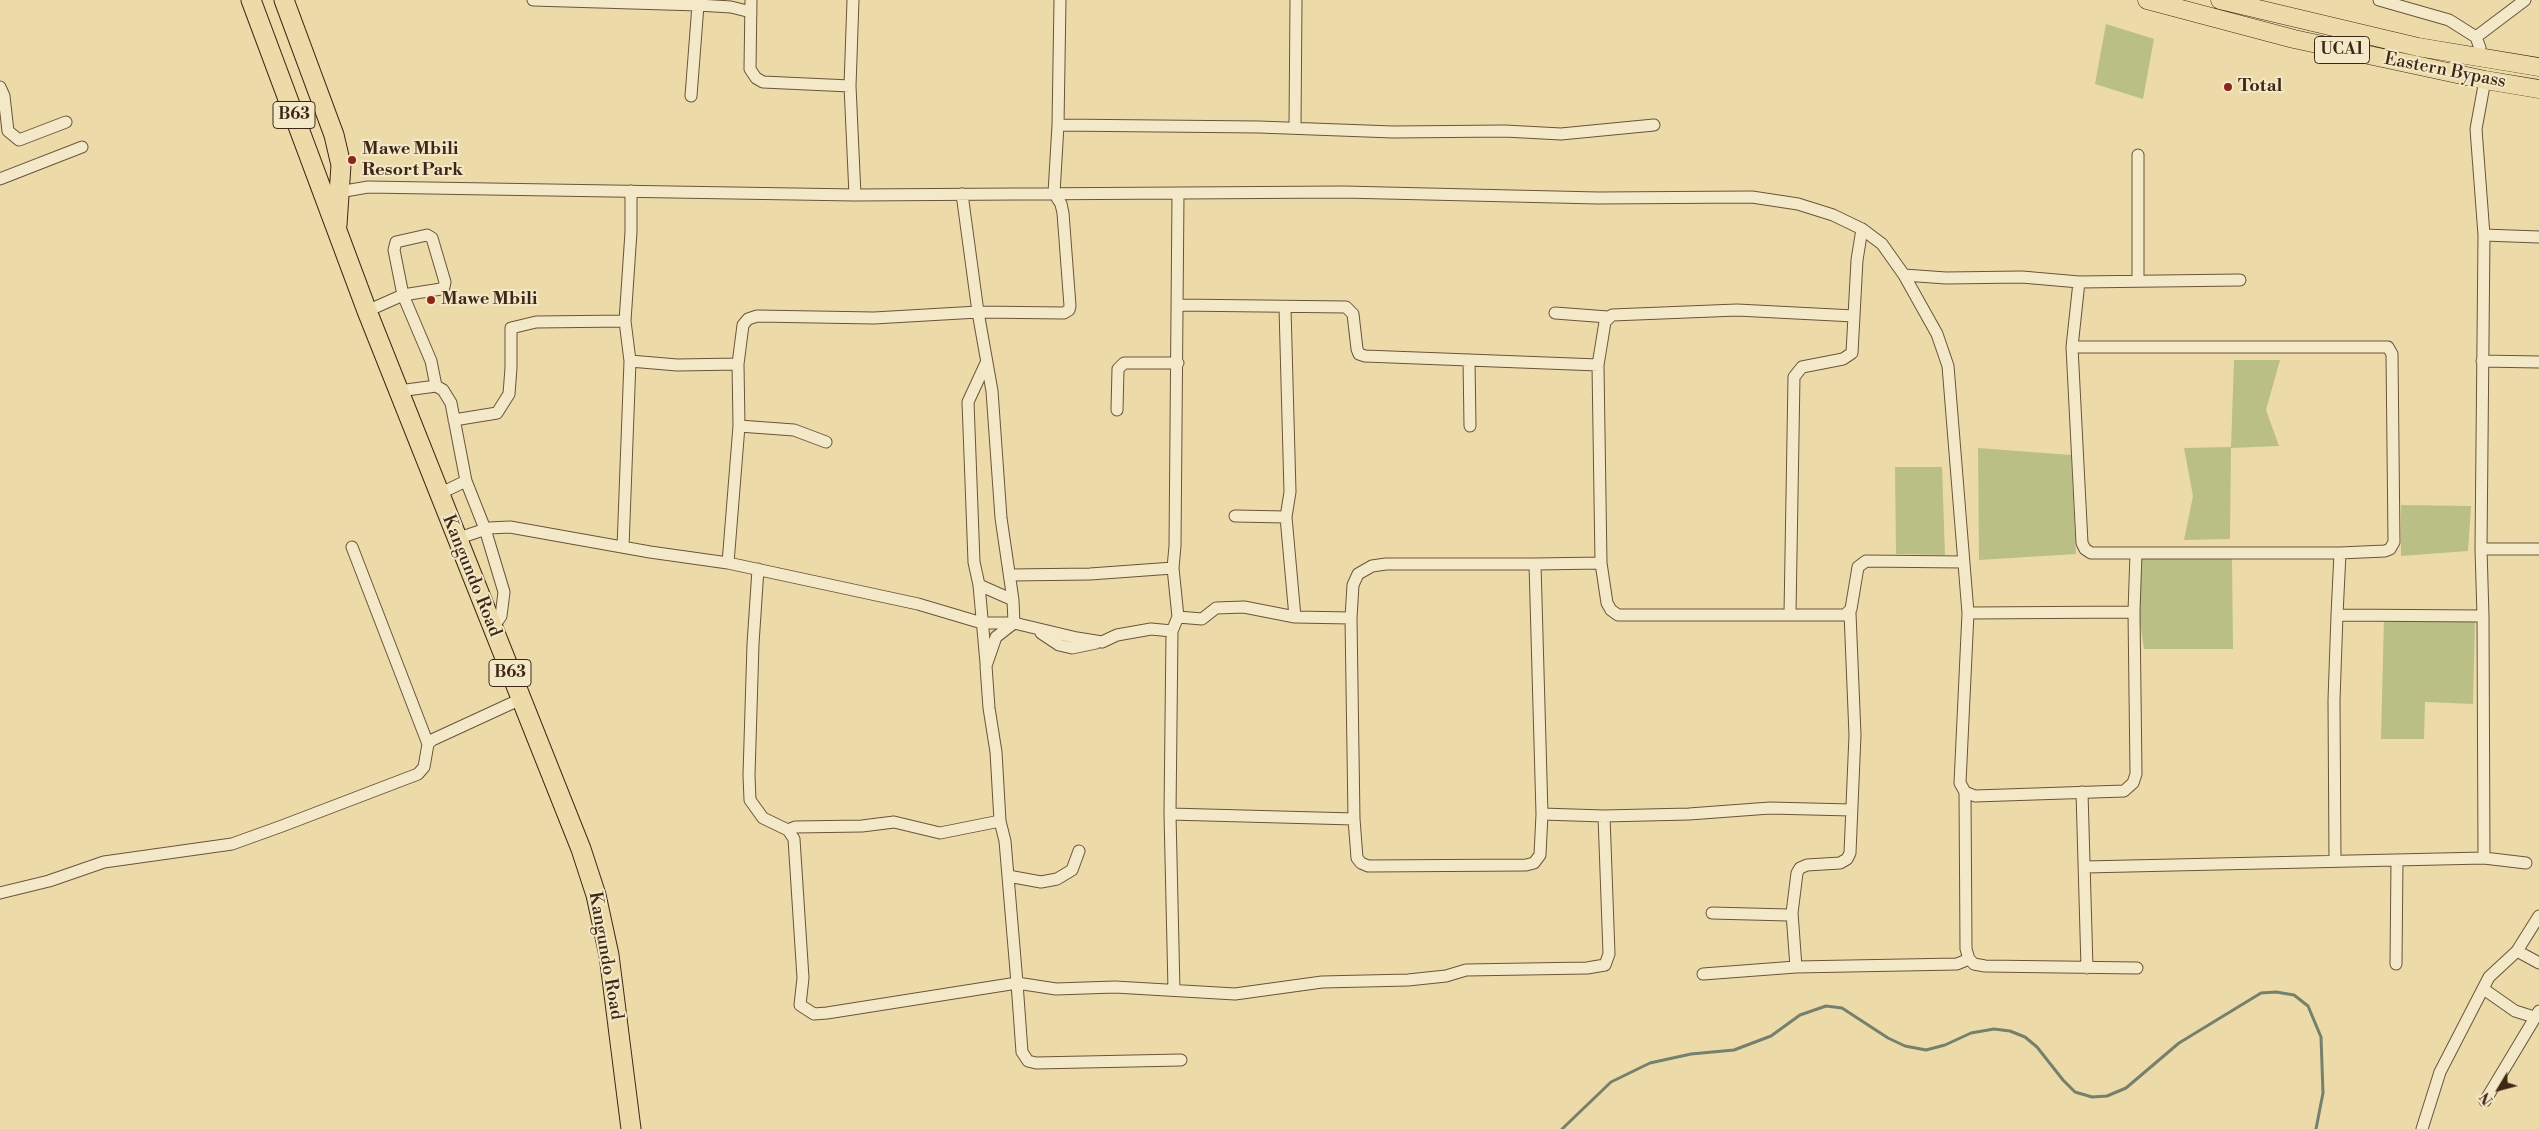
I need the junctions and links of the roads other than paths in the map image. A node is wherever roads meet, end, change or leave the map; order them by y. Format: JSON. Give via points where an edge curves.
{"nodes":[{"id":1,"x":251,"y":0,"type":"edge"},
{"id":2,"x":284,"y":0,"type":"edge"},
{"id":3,"x":532,"y":0,"type":"edge"},
{"id":4,"x":853,"y":0,"type":"edge"},
{"id":5,"x":1060,"y":0,"type":"edge"},
{"id":6,"x":1296,"y":0,"type":"edge"},
{"id":7,"x":2147,"y":0,"type":"edge"},
{"id":8,"x":2220,"y":0,"type":"edge"},
{"id":9,"x":2379,"y":0,"type":"edge"},
{"id":10,"x":2525,"y":0,"type":"edge"},
{"id":11,"x":698,"y":5,"type":"junction"},
{"id":12,"x":751,"y":6,"type":"edge"},
{"id":13,"x":2476,"y":37,"type":"junction"},
{"id":14,"x":2476,"y":57,"type":"junction"},
{"id":15,"x":2539,"y":67,"type":"edge"},
{"id":16,"x":2485,"y":80,"type":"junction"},
{"id":17,"x":850,"y":86,"type":"junction"},
{"id":18,"x":0,"y":87,"type":"edge"},
{"id":19,"x":2539,"y":89,"type":"edge"},
{"id":20,"x":691,"y":96,"type":"dead end"},
{"id":21,"x":66,"y":122,"type":"dead end"},
{"id":22,"x":1058,"y":124,"type":"junction"},
{"id":23,"x":1654,"y":125,"type":"dead end"},
{"id":24,"x":1295,"y":128,"type":"junction"},
{"id":25,"x":82,"y":147,"type":"dead end"},
{"id":26,"x":2138,"y":155,"type":"dead end"},
{"id":27,"x":0,"y":179,"type":"edge"},
{"id":28,"x":631,"y":191,"type":"junction"},
{"id":29,"x":339,"y":192,"type":"junction"},
{"id":30,"x":1054,"y":193,"type":"junction"},
{"id":31,"x":962,"y":194,"type":"junction"},
{"id":32,"x":1178,"y":194,"type":"junction"},
{"id":33,"x":854,"y":195,"type":"junction"},
{"id":34,"x":1862,"y":229,"type":"junction"},
{"id":35,"x":336,"y":231,"type":"junction"},
{"id":36,"x":2484,"y":235,"type":"junction"},
{"id":37,"x":2539,"y":237,"type":"edge"},
{"id":38,"x":1904,"y":276,"type":"junction"},
{"id":39,"x":2138,"y":280,"type":"junction"},
{"id":40,"x":2240,"y":280,"type":"dead end"},
{"id":41,"x":2080,"y":282,"type":"junction"},
{"id":42,"x":403,"y":296,"type":"junction"},
{"id":43,"x":1178,"y":305,"type":"junction"},
{"id":44,"x":1285,"y":308,"type":"junction"},
{"id":45,"x":367,"y":311,"type":"junction"},
{"id":46,"x":978,"y":312,"type":"junction"},
{"id":47,"x":1555,"y":313,"type":"dead end"},
{"id":48,"x":1854,"y":316,"type":"junction"},
{"id":49,"x":1608,"y":317,"type":"junction"},
{"id":50,"x":625,"y":321,"type":"junction"},
{"id":51,"x":2072,"y":347,"type":"junction"},
{"id":52,"x":1469,"y":360,"type":"junction"},
{"id":53,"x":630,"y":361,"type":"junction"},
{"id":54,"x":2482,"y":361,"type":"junction"},
{"id":55,"x":2539,"y":362,"type":"edge"},
{"id":56,"x":986,"y":363,"type":"junction"},
{"id":57,"x":1178,"y":363,"type":"junction"},
{"id":58,"x":738,"y":364,"type":"junction"},
{"id":59,"x":1598,"y":366,"type":"junction"},
{"id":60,"x":436,"y":386,"type":"junction"},
{"id":61,"x":399,"y":391,"type":"junction"},
{"id":62,"x":1117,"y":410,"type":"dead end"},
{"id":63,"x":454,"y":420,"type":"junction"},
{"id":64,"x":739,"y":426,"type":"junction"},
{"id":65,"x":1470,"y":426,"type":"dead end"},
{"id":66,"x":826,"y":442,"type":"dead end"},
{"id":67,"x":466,"y":481,"type":"junction"},
{"id":68,"x":438,"y":494,"type":"junction"},
{"id":69,"x":1234,"y":516,"type":"dead end"},
{"id":70,"x":1286,"y":517,"type":"junction"},
{"id":71,"x":485,"y":529,"type":"junction"},
{"id":72,"x":456,"y":539,"type":"junction"},
{"id":73,"x":352,"y":547,"type":"dead end"},
{"id":74,"x":623,"y":547,"type":"junction"},
{"id":75,"x":2481,"y":549,"type":"junction"},
{"id":76,"x":2539,"y":549,"type":"edge"},
{"id":77,"x":2136,"y":553,"type":"junction"},
{"id":78,"x":2340,"y":553,"type":"junction"},
{"id":79,"x":1964,"y":562,"type":"junction"},
{"id":80,"x":728,"y":563,"type":"junction"},
{"id":81,"x":1601,"y":563,"type":"junction"},
{"id":82,"x":1535,"y":564,"type":"junction"},
{"id":83,"x":1172,"y":568,"type":"junction"},
{"id":84,"x":758,"y":569,"type":"junction"},
{"id":85,"x":1011,"y":574,"type":"junction"},
{"id":86,"x":979,"y":585,"type":"junction"},
{"id":87,"x":1013,"y":600,"type":"junction"},
{"id":88,"x":2134,"y":612,"type":"junction"},
{"id":89,"x":1850,"y":613,"type":"junction"},
{"id":90,"x":1968,"y":613,"type":"junction"},
{"id":91,"x":1790,"y":614,"type":"junction"},
{"id":92,"x":2337,"y":615,"type":"junction"},
{"id":93,"x":2483,"y":616,"type":"junction"},
{"id":94,"x":1178,"y":617,"type":"junction"},
{"id":95,"x":1295,"y":617,"type":"junction"},
{"id":96,"x":1351,"y":618,"type":"junction"},
{"id":97,"x":982,"y":623,"type":"junction"},
{"id":98,"x":1014,"y":623,"type":"junction"},
{"id":99,"x":492,"y":629,"type":"junction"},
{"id":100,"x":1172,"y":631,"type":"junction"},
{"id":101,"x":986,"y":666,"type":"junction"},
{"id":102,"x":521,"y":699,"type":"junction"},
{"id":103,"x":428,"y":744,"type":"junction"},
{"id":104,"x":1965,"y":792,"type":"junction"},
{"id":105,"x":2082,"y":792,"type":"junction"},
{"id":106,"x":1851,"y":810,"type":"junction"},
{"id":107,"x":1170,"y":814,"type":"junction"},
{"id":108,"x":1542,"y":814,"type":"junction"},
{"id":109,"x":1604,"y":816,"type":"junction"},
{"id":110,"x":1354,"y":819,"type":"junction"},
{"id":111,"x":1000,"y":821,"type":"junction"},
{"id":112,"x":788,"y":830,"type":"junction"},
{"id":113,"x":1078,"y":851,"type":"dead end"},
{"id":114,"x":2484,"y":858,"type":"junction"},
{"id":115,"x":2397,"y":860,"type":"junction"},
{"id":116,"x":2335,"y":861,"type":"junction"},
{"id":117,"x":2526,"y":862,"type":"dead end"},
{"id":118,"x":2085,"y":867,"type":"junction"},
{"id":119,"x":1008,"y":876,"type":"junction"},
{"id":120,"x":0,"y":893,"type":"edge"},
{"id":121,"x":1712,"y":913,"type":"dead end"},
{"id":122,"x":1792,"y":913,"type":"junction"},
{"id":123,"x":2539,"y":916,"type":"edge"},
{"id":124,"x":2517,"y":951,"type":"junction"},
{"id":125,"x":1969,"y":959,"type":"junction"},
{"id":126,"x":2539,"y":963,"type":"edge"},
{"id":127,"x":2396,"y":964,"type":"dead end"},
{"id":128,"x":1796,"y":967,"type":"junction"},
{"id":129,"x":2087,"y":968,"type":"junction"},
{"id":130,"x":2137,"y":968,"type":"dead end"},
{"id":131,"x":1703,"y":974,"type":"dead end"},
{"id":132,"x":1017,"y":983,"type":"junction"},
{"id":133,"x":1174,"y":990,"type":"junction"},
{"id":134,"x":2485,"y":990,"type":"junction"},
{"id":135,"x":2536,"y":1014,"type":"edge"},
{"id":136,"x":1181,"y":1060,"type":"dead end"},
{"id":137,"x":2485,"y":1101,"type":"dead end"},
{"id":138,"x":631,"y":1129,"type":"edge"},
{"id":139,"x":2422,"y":1129,"type":"edge"}],
"edges":[{"from":1,"to":35,"type":"highway","name":"Kangundo Road","number":"B63"},
{"from":2,"to":29,"type":"highway","name":"Kangundo Road","number":"B63","via":[[334,135],[340,165]]},
{"from":3,"to":11,"type":"street"},
{"from":4,"to":17,"type":"street"},
{"from":5,"to":22,"type":"street"},
{"from":6,"to":24,"type":"street"},
{"from":7,"to":16,"type":"main road","name":"Eastern Bypass","number":"UCA1","via":[[2294,39]]},
{"from":8,"to":14,"type":"main road","name":"Eastern Bypass","number":"UCA1","via":[[2418,47]]},
{"from":9,"to":13,"type":"street","via":[[2449,20]]},
{"from":10,"to":13,"type":"street"},
{"from":11,"to":12,"type":"street"},
{"from":11,"to":20,"type":"street"},
{"from":12,"to":17,"type":"street","via":[[750,69],[756,78],[763,82]]},
{"from":13,"to":14,"type":"street","via":[[2480,48]]},
{"from":14,"to":15,"type":"main road","name":"Eastern Bypass","number":"UCA1"},
{"from":16,"to":19,"type":"main road","name":"Eastern Bypass","number":"UCA1"},
{"from":16,"to":36,"type":"street","via":[[2476,129]]},
{"from":17,"to":33,"type":"street"},
{"from":18,"to":21,"type":"street","via":[[8,131],[20,140]]},
{"from":22,"to":24,"type":"street"},
{"from":22,"to":30,"type":"street"},
{"from":23,"to":24,"type":"street","via":[[1561,134]]},
{"from":25,"to":27,"type":"street"},
{"from":26,"to":39,"type":"street"},
{"from":28,"to":29,"type":"street","via":[[368,187]]},
{"from":28,"to":33,"type":"street"},
{"from":28,"to":50,"type":"street"},
{"from":29,"to":35,"type":"highway","name":"Kangundo Road","number":"B63"},
{"from":30,"to":31,"type":"street"},
{"from":30,"to":32,"type":"street"},
{"from":30,"to":46,"type":"street","via":[[1063,213],[1069,310],[1064,313]]},
{"from":31,"to":33,"type":"street"},
{"from":31,"to":46,"type":"street"},
{"from":32,"to":34,"type":"street","via":[[1343,192],[1752,198],[1798,204]]},
{"from":32,"to":43,"type":"street"},
{"from":34,"to":38,"type":"street","via":[[1882,244]]},
{"from":34,"to":48,"type":"street"},
{"from":35,"to":45,"type":"highway","name":"Kangundo Road","number":"B63"},
{"from":36,"to":37,"type":"street"},
{"from":36,"to":54,"type":"street"},
{"from":38,"to":41,"type":"street","via":[[2022,277]]},
{"from":38,"to":79,"type":"street","via":[[1937,334],[1948,366]]},
{"from":39,"to":40,"type":"street"},
{"from":39,"to":41,"type":"street"},
{"from":41,"to":51,"type":"street"},
{"from":42,"to":42,"type":"street","via":[[444,287],[432,238],[427,235],[394,245]]},
{"from":42,"to":45,"type":"street"},
{"from":42,"to":60,"type":"street","via":[[431,361]]},
{"from":43,"to":44,"type":"street"},
{"from":43,"to":57,"type":"street"},
{"from":44,"to":52,"type":"street","via":[[1351,309],[1357,349],[1365,356]]},
{"from":44,"to":70,"type":"street","via":[[1290,492]]},
{"from":45,"to":61,"type":"highway","name":"Kangundo Road","number":"B63"},
{"from":46,"to":56,"type":"street"},
{"from":46,"to":58,"type":"street","via":[[874,318],[748,318],[743,325]]},
{"from":47,"to":49,"type":"street"},
{"from":48,"to":49,"type":"street","via":[[1737,310]]},
{"from":48,"to":91,"type":"street","via":[[1852,353],[1848,358],[1802,367],[1794,377]]},
{"from":49,"to":59,"type":"street"},
{"from":50,"to":53,"type":"street"},
{"from":50,"to":63,"type":"street","via":[[536,322],[511,328],[509,394],[497,412]]},
{"from":51,"to":77,"type":"street","via":[[2082,543],[2091,553]]},
{"from":51,"to":78,"type":"street","via":[[2388,347],[2392,354],[2394,542],[2386,551]]},
{"from":52,"to":59,"type":"street"},
{"from":52,"to":65,"type":"street"},
{"from":53,"to":58,"type":"street","via":[[677,365]]},
{"from":53,"to":74,"type":"street"},
{"from":54,"to":55,"type":"street"},
{"from":54,"to":75,"type":"street"},
{"from":56,"to":85,"type":"street","via":[[992,390],[1001,518]]},
{"from":56,"to":86,"type":"street","via":[[968,402],[974,562]]},
{"from":57,"to":62,"type":"street","via":[[1124,363],[1118,369]]},
{"from":57,"to":83,"type":"street","via":[[1176,546]]},
{"from":58,"to":64,"type":"street"},
{"from":59,"to":81,"type":"street"},
{"from":60,"to":61,"type":"street"},
{"from":60,"to":63,"type":"street","via":[[443,390],[451,403]]},
{"from":61,"to":68,"type":"highway","name":"Kangundo Road","number":"B63"},
{"from":63,"to":67,"type":"street"},
{"from":64,"to":66,"type":"street","via":[[794,430]]},
{"from":64,"to":80,"type":"street"},
{"from":67,"to":68,"type":"street"},
{"from":67,"to":71,"type":"street"},
{"from":68,"to":72,"type":"highway","name":"Kangundo Road","number":"B63"},
{"from":69,"to":70,"type":"street"},
{"from":70,"to":95,"type":"street"},
{"from":71,"to":72,"type":"street"},
{"from":71,"to":74,"type":"street","via":[[510,527]]},
{"from":71,"to":99,"type":"street","via":[[504,592],[502,616]]},
{"from":72,"to":99,"type":"highway","name":"Kangundo Road","number":"B63"},
{"from":73,"to":103,"type":"street"},
{"from":74,"to":80,"type":"street"},
{"from":75,"to":76,"type":"street"},
{"from":75,"to":93,"type":"street"},
{"from":77,"to":78,"type":"street"},
{"from":77,"to":88,"type":"street"},
{"from":78,"to":92,"type":"street"},
{"from":79,"to":89,"type":"street","via":[[1866,562],[1858,567],[1855,574]]},
{"from":79,"to":90,"type":"street"},
{"from":80,"to":84,"type":"street"},
{"from":81,"to":82,"type":"street"},
{"from":81,"to":91,"type":"street","via":[[1607,604],[1618,615]]},
{"from":82,"to":96,"type":"street","via":[[1372,566],[1358,574],[1353,585]]},
{"from":82,"to":108,"type":"street"},
{"from":83,"to":85,"type":"street","via":[[1090,574]]},
{"from":83,"to":94,"type":"street"},
{"from":84,"to":97,"type":"street","via":[[918,604]]},
{"from":84,"to":112,"type":"street","via":[[750,800],[763,818]]},
{"from":85,"to":87,"type":"street"},
{"from":86,"to":87,"type":"street"},
{"from":86,"to":97,"type":"street"},
{"from":87,"to":98,"type":"street"},
{"from":88,"to":90,"type":"street"},
{"from":88,"to":105,"type":"street","via":[[2136,774],[2133,784],[2124,790]]},
{"from":89,"to":91,"type":"street"},
{"from":89,"to":106,"type":"street","via":[[1855,735]]},
{"from":90,"to":104,"type":"street","via":[[1960,783]]},
{"from":92,"to":93,"type":"street"},
{"from":92,"to":116,"type":"street"},
{"from":93,"to":114,"type":"street"},
{"from":94,"to":95,"type":"street","via":[[1202,619],[1216,608],[1244,607]]},
{"from":94,"to":100,"type":"street"},
{"from":95,"to":96,"type":"street"},
{"from":96,"to":110,"type":"street"},
{"from":97,"to":98,"type":"street"},
{"from":97,"to":101,"type":"street"},
{"from":98,"to":100,"type":"street","via":[[1102,642],[1118,635],[1151,629]]},
{"from":98,"to":101,"type":"street","via":[[996,637]]},
{"from":99,"to":102,"type":"highway","name":"Kangundo Road","number":"B63"},
{"from":100,"to":107,"type":"street"},
{"from":101,"to":111,"type":"street"},
{"from":102,"to":103,"type":"street"},
{"from":102,"to":138,"type":"highway","name":"Kangundo Road","number":"B63","via":[[596,895],[609,955]]},
{"from":103,"to":120,"type":"street","via":[[424,767],[418,774],[241,841],[112,860],[50,881]]},
{"from":104,"to":105,"type":"street","via":[[1975,796]]},
{"from":104,"to":125,"type":"street","via":[[1966,950]]},
{"from":105,"to":118,"type":"street"},
{"from":106,"to":109,"type":"street","via":[[1770,808]]},
{"from":106,"to":122,"type":"street","via":[[1850,853],[1847,859],[1840,863],[1800,868]]},
{"from":107,"to":110,"type":"street"},
{"from":107,"to":133,"type":"street"},
{"from":108,"to":109,"type":"street"},
{"from":108,"to":110,"type":"street","via":[[1540,855],[1534,863],[1526,865],[1368,866],[1357,858]]},
{"from":109,"to":133,"type":"street","via":[[1609,954],[1605,965],[1466,970],[1446,976],[1408,980],[1322,982],[1235,994]]},
{"from":111,"to":112,"type":"street","via":[[940,833],[894,822]]},
{"from":111,"to":119,"type":"street"},
{"from":112,"to":132,"type":"street","via":[[794,839],[803,978],[800,1005],[814,1014],[827,1014]]},
{"from":113,"to":119,"type":"street","via":[[1072,870],[1057,879],[1041,882]]},
{"from":114,"to":115,"type":"street"},
{"from":114,"to":117,"type":"street"},
{"from":115,"to":116,"type":"street"},
{"from":115,"to":127,"type":"street"},
{"from":116,"to":118,"type":"street"},
{"from":118,"to":129,"type":"street"},
{"from":119,"to":132,"type":"street"},
{"from":121,"to":122,"type":"street"},
{"from":122,"to":128,"type":"street"},
{"from":123,"to":124,"type":"street"},
{"from":124,"to":126,"type":"street"},
{"from":124,"to":134,"type":"street","via":[[2489,978]]},
{"from":125,"to":128,"type":"street","via":[[1957,964]]},
{"from":125,"to":129,"type":"street","via":[[1974,964],[1985,966]]},
{"from":128,"to":131,"type":"street"},
{"from":129,"to":130,"type":"street"},
{"from":132,"to":133,"type":"street","via":[[1056,989],[1116,986]]},
{"from":132,"to":136,"type":"street","via":[[1020,1038],[1022,1052],[1028,1061]]},
{"from":134,"to":135,"type":"street","via":[[2516,1011]]},
{"from":134,"to":139,"type":"street","via":[[2440,1072]]},
{"from":135,"to":137,"type":"street"}]}
